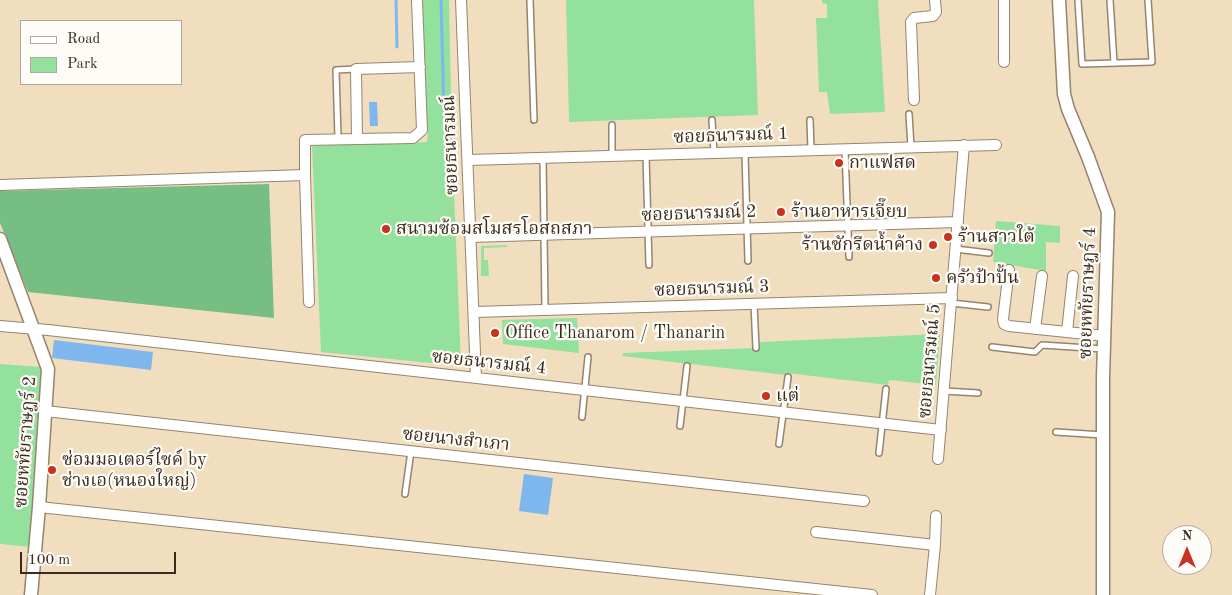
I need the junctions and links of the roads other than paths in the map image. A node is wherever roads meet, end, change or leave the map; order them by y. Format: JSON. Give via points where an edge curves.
{"nodes":[{"id":1,"x":417,"y":0,"type":"edge"},
{"id":2,"x":461,"y":0,"type":"edge"},
{"id":3,"x":530,"y":0,"type":"edge"},
{"id":4,"x":936,"y":0,"type":"edge"},
{"id":5,"x":1004,"y":0,"type":"edge"},
{"id":6,"x":1059,"y":0,"type":"edge"},
{"id":7,"x":1078,"y":0,"type":"edge"},
{"id":8,"x":1110,"y":0,"type":"edge"},
{"id":9,"x":1148,"y":0,"type":"edge"},
{"id":10,"x":1004,"y":62,"type":"dead end"},
{"id":11,"x":1114,"y":63,"type":"junction"},
{"id":12,"x":420,"y":67,"type":"junction"},
{"id":13,"x":356,"y":68,"type":"junction"},
{"id":14,"x":914,"y":100,"type":"dead end"},
{"id":15,"x":909,"y":114,"type":"dead end"},
{"id":16,"x":534,"y":120,"type":"dead end"},
{"id":17,"x":712,"y":120,"type":"dead end"},
{"id":18,"x":810,"y":120,"type":"dead end"},
{"id":19,"x":612,"y":125,"type":"dead end"},
{"id":20,"x":338,"y":138,"type":"junction"},
{"id":21,"x":357,"y":138,"type":"junction"},
{"id":22,"x":996,"y":144,"type":"dead end"},
{"id":23,"x":964,"y":145,"type":"junction"},
{"id":24,"x":911,"y":147,"type":"junction"},
{"id":25,"x":845,"y":149,"type":"junction"},
{"id":26,"x":811,"y":150,"type":"junction"},
{"id":27,"x":745,"y":152,"type":"junction"},
{"id":28,"x":714,"y":153,"type":"junction"},
{"id":29,"x":646,"y":155,"type":"junction"},
{"id":30,"x":612,"y":156,"type":"junction"},
{"id":31,"x":543,"y":158,"type":"junction"},
{"id":32,"x":468,"y":160,"type":"junction"},
{"id":33,"x":305,"y":175,"type":"junction"},
{"id":34,"x":0,"y":185,"type":"edge"},
{"id":35,"x":958,"y":222,"type":"junction"},
{"id":36,"x":848,"y":226,"type":"junction"},
{"id":37,"x":748,"y":229,"type":"junction"},
{"id":38,"x":648,"y":232,"type":"junction"},
{"id":39,"x":543,"y":235,"type":"junction"},
{"id":40,"x":471,"y":237,"type":"junction"},
{"id":41,"x":0,"y":239,"type":"edge"},
{"id":42,"x":955,"y":249,"type":"junction"},
{"id":43,"x":989,"y":253,"type":"dead end"},
{"id":44,"x":849,"y":257,"type":"dead end"},
{"id":45,"x":748,"y":262,"type":"dead end"},
{"id":46,"x":649,"y":265,"type":"dead end"},
{"id":47,"x":1009,"y":270,"type":"dead end"},
{"id":48,"x":1042,"y":276,"type":"dead end"},
{"id":49,"x":1073,"y":276,"type":"dead end"},
{"id":50,"x":951,"y":300,"type":"junction"},
{"id":51,"x":308,"y":302,"type":"dead end"},
{"id":52,"x":754,"y":304,"type":"junction"},
{"id":53,"x":988,"y":306,"type":"dead end"},
{"id":54,"x":545,"y":310,"type":"junction"},
{"id":55,"x":474,"y":312,"type":"junction"},
{"id":56,"x":0,"y":326,"type":"edge"},
{"id":57,"x":34,"y":328,"type":"junction"},
{"id":58,"x":1035,"y":328,"type":"junction"},
{"id":59,"x":1067,"y":332,"type":"junction"},
{"id":60,"x":1105,"y":336,"type":"junction"},
{"id":61,"x":992,"y":347,"type":"dead end"},
{"id":62,"x":756,"y":348,"type":"dead end"},
{"id":63,"x":1104,"y":349,"type":"junction"},
{"id":64,"x":588,"y":358,"type":"dead end"},
{"id":65,"x":687,"y":366,"type":"dead end"},
{"id":66,"x":788,"y":377,"type":"dead end"},
{"id":67,"x":476,"y":378,"type":"junction"},
{"id":68,"x":886,"y":389,"type":"dead end"},
{"id":69,"x":585,"y":390,"type":"junction"},
{"id":70,"x":944,"y":391,"type":"junction"},
{"id":71,"x":978,"y":393,"type":"dead end"},
{"id":72,"x":683,"y":401,"type":"junction"},
{"id":73,"x":44,"y":411,"type":"junction"},
{"id":74,"x":783,"y":412,"type":"junction"},
{"id":75,"x":582,"y":417,"type":"dead end"},
{"id":76,"x":882,"y":423,"type":"junction"},
{"id":77,"x":680,"y":426,"type":"dead end"},
{"id":78,"x":940,"y":430,"type":"junction"},
{"id":79,"x":1056,"y":432,"type":"dead end"},
{"id":80,"x":1103,"y":435,"type":"junction"},
{"id":81,"x":779,"y":444,"type":"dead end"},
{"id":82,"x":410,"y":451,"type":"junction"},
{"id":83,"x":879,"y":453,"type":"dead end"},
{"id":84,"x":938,"y":459,"type":"dead end"},
{"id":85,"x":405,"y":494,"type":"dead end"},
{"id":86,"x":864,"y":501,"type":"dead end"},
{"id":87,"x":40,"y":508,"type":"junction"},
{"id":88,"x":936,"y":516,"type":"dead end"},
{"id":89,"x":816,"y":532,"type":"dead end"},
{"id":90,"x":935,"y":545,"type":"junction"},
{"id":91,"x":31,"y":595,"type":"edge"},
{"id":92,"x":872,"y":595,"type":"edge"},
{"id":93,"x":930,"y":595,"type":"edge"},
{"id":94,"x":1103,"y":595,"type":"edge"}],
"edges":[{"from":1,"to":12,"type":"street"},
{"from":2,"to":32,"type":"street","name":"ซอยธนารมณ์"},
{"from":3,"to":16,"type":"lane"},
{"from":4,"to":14,"type":"street","via":[[933,16],[914,18],[911,22]]},
{"from":5,"to":10,"type":"street"},
{"from":6,"to":60,"type":"street","name":"ซอยหทัยราษฎร์ 4","via":[[1064,94],[1108,212]]},
{"from":7,"to":11,"type":"lane","via":[[1082,64]]},
{"from":8,"to":11,"type":"lane"},
{"from":9,"to":11,"type":"lane","via":[[1152,62]]},
{"from":12,"to":13,"type":"street"},
{"from":12,"to":21,"type":"street","via":[[422,130],[413,138]]},
{"from":13,"to":20,"type":"lane","via":[[336,70]]},
{"from":13,"to":21,"type":"street"},
{"from":15,"to":24,"type":"lane"},
{"from":17,"to":28,"type":"lane"},
{"from":18,"to":26,"type":"lane"},
{"from":19,"to":30,"type":"lane"},
{"from":20,"to":21,"type":"street"},
{"from":20,"to":33,"type":"street","via":[[305,140]]},
{"from":22,"to":23,"type":"street","name":"ซอยธนารมณ์ 1"},
{"from":23,"to":24,"type":"street","name":"ซอยธนารมณ์ 1"},
{"from":23,"to":35,"type":"street","name":"ซอยธนารมณ์ 5"},
{"from":24,"to":25,"type":"street","name":"ซอยธนารมณ์ 1"},
{"from":25,"to":26,"type":"street","name":"ซอยธนารมณ์ 1"},
{"from":25,"to":36,"type":"lane"},
{"from":26,"to":27,"type":"street","name":"ซอยธนารมณ์ 1"},
{"from":27,"to":28,"type":"street","name":"ซอยธนารมณ์ 1"},
{"from":27,"to":37,"type":"lane"},
{"from":28,"to":29,"type":"street","name":"ซอยธนารมณ์ 1"},
{"from":29,"to":30,"type":"street","name":"ซอยธนารมณ์ 1"},
{"from":29,"to":38,"type":"lane"},
{"from":30,"to":31,"type":"street","name":"ซอยธนารมณ์ 1"},
{"from":31,"to":32,"type":"street","name":"ซอยธนารมณ์ 1"},
{"from":31,"to":39,"type":"lane"},
{"from":32,"to":40,"type":"street","name":"ซอยธนารมณ์"},
{"from":33,"to":34,"type":"street"},
{"from":33,"to":51,"type":"street"},
{"from":35,"to":36,"type":"street","name":"ซอยธนารมณ์ 2"},
{"from":35,"to":42,"type":"street","name":"ซอยธนารมณ์ 5"},
{"from":36,"to":37,"type":"street","name":"ซอยธนารมณ์ 2"},
{"from":36,"to":44,"type":"lane"},
{"from":37,"to":38,"type":"street","name":"ซอยธนารมณ์ 2"},
{"from":37,"to":45,"type":"lane"},
{"from":38,"to":39,"type":"street","name":"ซอยธนารมณ์ 2"},
{"from":38,"to":46,"type":"lane"},
{"from":39,"to":40,"type":"street","name":"ซอยธนารมณ์ 2"},
{"from":39,"to":54,"type":"lane"},
{"from":40,"to":55,"type":"street","name":"ซอยธนารมณ์"},
{"from":41,"to":57,"type":"street","name":"ซอยหทัยราษฎร์ 2"},
{"from":42,"to":43,"type":"lane"},
{"from":42,"to":50,"type":"street","name":"ซอยธนารมณ์ 5"},
{"from":47,"to":58,"type":"street","via":[[1004,324]]},
{"from":48,"to":58,"type":"street"},
{"from":49,"to":59,"type":"street"},
{"from":50,"to":52,"type":"street","name":"ซอยธนารมณ์ 3"},
{"from":50,"to":53,"type":"lane"},
{"from":50,"to":70,"type":"street","name":"ซอยธนารมณ์ 5"},
{"from":52,"to":54,"type":"street","name":"ซอยธนารมณ์ 3"},
{"from":52,"to":62,"type":"lane"},
{"from":54,"to":55,"type":"street","name":"ซอยธนารมณ์ 3"},
{"from":55,"to":67,"type":"street","name":"ซอยธนารมณ์"},
{"from":56,"to":57,"type":"street","name":"ซอยธนารมณ์ 4"},
{"from":57,"to":67,"type":"street","name":"ซอยธนารมณ์ 4"},
{"from":57,"to":73,"type":"street","name":"ซอยหทัยราษฎร์ 2","via":[[48,369]]},
{"from":58,"to":59,"type":"street"},
{"from":59,"to":60,"type":"street"},
{"from":60,"to":63,"type":"street","name":"ซอยหทัยราษฎร์ 4"},
{"from":61,"to":63,"type":"lane","via":[[1035,352],[1042,345]]},
{"from":63,"to":80,"type":"street","name":"ซอยหทัยราษฎร์ 4"},
{"from":64,"to":69,"type":"lane"},
{"from":65,"to":72,"type":"lane"},
{"from":66,"to":74,"type":"lane"},
{"from":67,"to":69,"type":"street","name":"ซอยธนารมณ์ 4"},
{"from":68,"to":76,"type":"lane"},
{"from":69,"to":72,"type":"street","name":"ซอยธนารมณ์ 4"},
{"from":69,"to":75,"type":"lane"},
{"from":70,"to":71,"type":"lane"},
{"from":70,"to":78,"type":"street","name":"ซอยธนารมณ์ 5"},
{"from":72,"to":74,"type":"street","name":"ซอยธนารมณ์ 4"},
{"from":72,"to":77,"type":"lane"},
{"from":73,"to":82,"type":"street","name":"ซอยนางสำเภา"},
{"from":73,"to":87,"type":"street","name":"ซอยหทัยราษฎร์ 2"},
{"from":74,"to":76,"type":"street","name":"ซอยธนารมณ์ 4"},
{"from":74,"to":81,"type":"lane"},
{"from":76,"to":78,"type":"street","name":"ซอยธนารมณ์ 4"},
{"from":76,"to":83,"type":"lane"},
{"from":78,"to":84,"type":"street","name":"ซอยธนารมณ์ 5"},
{"from":79,"to":80,"type":"lane"},
{"from":80,"to":94,"type":"street","name":"ซอยหทัยราษฎร์ 4"},
{"from":82,"to":85,"type":"lane"},
{"from":82,"to":86,"type":"street","name":"ซอยนางสำเภา"},
{"from":87,"to":91,"type":"street","name":"ซอยหทัยราษฎร์ 2"},
{"from":87,"to":92,"type":"street"},
{"from":88,"to":90,"type":"street"},
{"from":89,"to":90,"type":"street"},
{"from":90,"to":93,"type":"street"}]}
